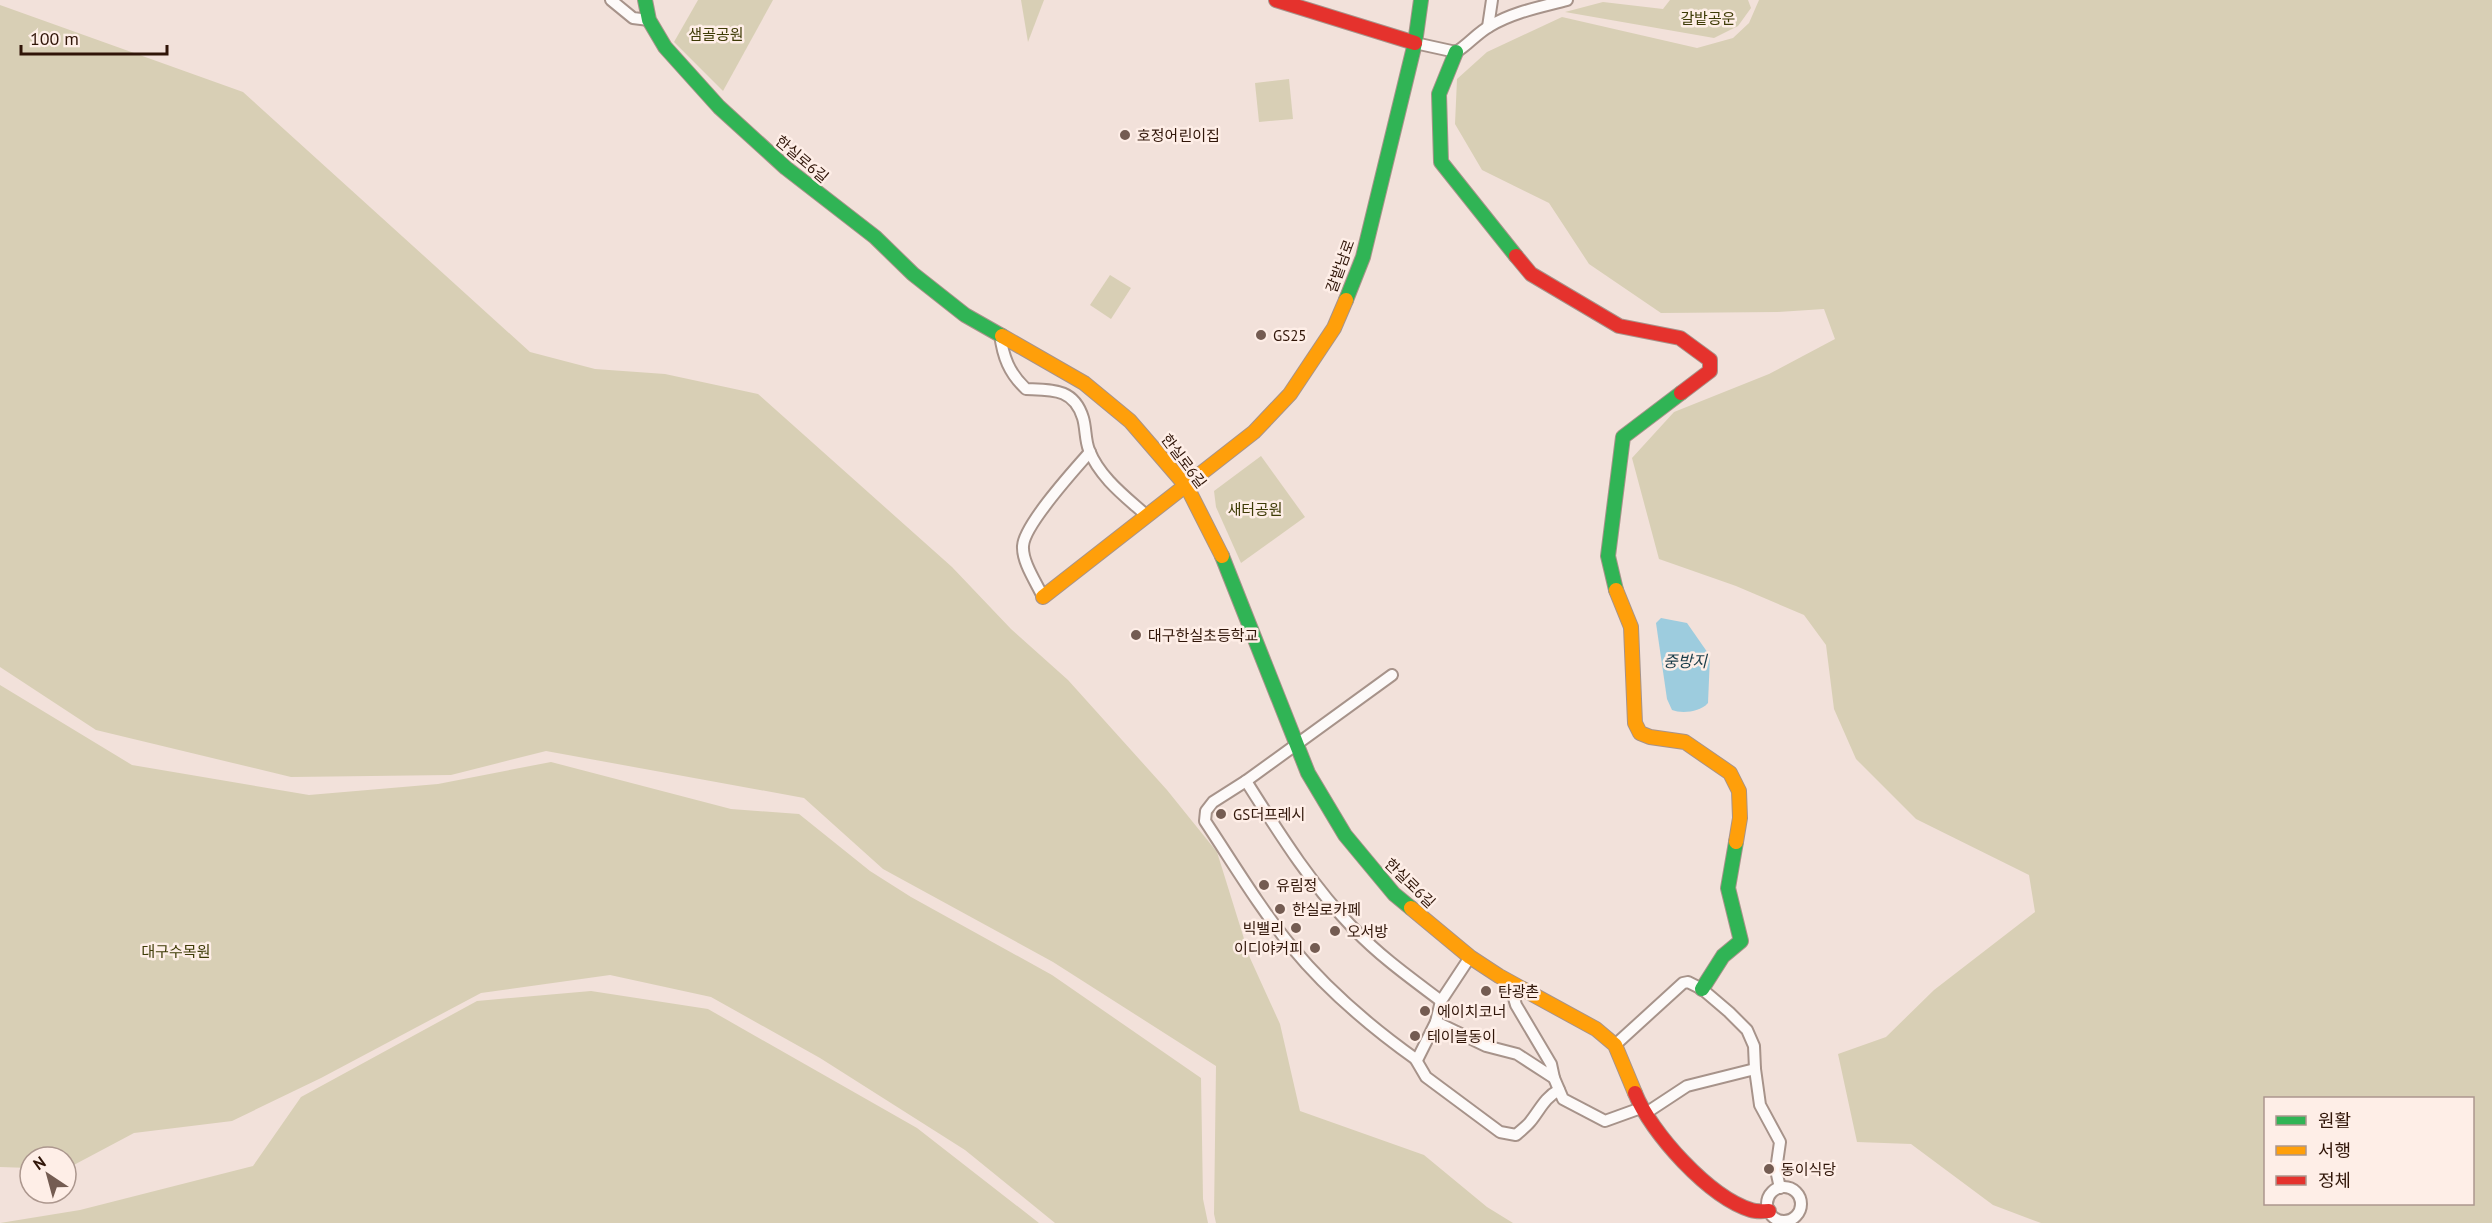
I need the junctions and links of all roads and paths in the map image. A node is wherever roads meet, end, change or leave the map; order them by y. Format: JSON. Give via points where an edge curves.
{"nodes":[{"id":1,"x":611,"y":0,"type":"edge"},
{"id":2,"x":645,"y":0,"type":"edge"},
{"id":3,"x":1276,"y":0,"type":"edge"},
{"id":4,"x":1421,"y":0,"type":"edge"},
{"id":5,"x":1492,"y":0,"type":"edge"},
{"id":6,"x":1567,"y":0,"type":"edge"},
{"id":7,"x":649,"y":20,"type":"junction"},
{"id":8,"x":1488,"y":27,"type":"junction"},
{"id":9,"x":1415,"y":43,"type":"junction"},
{"id":10,"x":1455,"y":52,"type":"junction"},
{"id":11,"x":1000,"y":334,"type":"junction"},
{"id":12,"x":1072,"y":376,"type":"junction"},
{"id":13,"x":1065,"y":394,"type":"junction"},
{"id":14,"x":1090,"y":453,"type":"junction"},
{"id":15,"x":1186,"y":487,"type":"junction"},
{"id":16,"x":1147,"y":516,"type":"junction"},
{"id":17,"x":1042,"y":597,"type":"joint"},
{"id":18,"x":1392,"y":675,"type":"dead end"},
{"id":19,"x":1296,"y":744,"type":"junction"},
{"id":20,"x":1246,"y":781,"type":"junction"},
{"id":21,"x":1470,"y":957,"type":"junction"},
{"id":22,"x":1516,"y":985,"type":"junction"},
{"id":23,"x":1702,"y":989,"type":"junction"},
{"id":24,"x":1441,"y":1001,"type":"junction"},
{"id":25,"x":1436,"y":1022,"type":"junction"},
{"id":26,"x":1615,"y":1046,"type":"junction"},
{"id":27,"x":1416,"y":1060,"type":"junction"},
{"id":28,"x":1755,"y":1069,"type":"junction"},
{"id":29,"x":1554,"y":1078,"type":"junction"},
{"id":30,"x":1559,"y":1090,"type":"junction"},
{"id":31,"x":1643,"y":1111,"type":"junction"},
{"id":32,"x":1780,"y":1188,"type":"junction"},
{"id":33,"x":1774,"y":1218,"type":"edge"}],
"edges":[{"from":1,"to":7,"type":"street","via":[[633,18]]},
{"from":2,"to":7,"type":"street","name":"한실로6길"},
{"from":3,"to":9,"type":"street"},
{"from":4,"to":9,"type":"street","name":"갈밭남로"},
{"from":5,"to":8,"type":"street"},
{"from":6,"to":8,"type":"street","via":[[1516,14]]},
{"from":7,"to":11,"type":"street","name":"한실로6길","via":[[687,74],[786,168],[875,237],[913,274],[965,315]]},
{"from":8,"to":10,"type":"street"},
{"from":9,"to":10,"type":"street"},
{"from":9,"to":15,"type":"street","name":"갈밭남로","via":[[1363,257],[1334,328],[1290,394],[1254,432]]},
{"from":10,"to":23,"type":"street","via":[[1439,94],[1442,162],[1531,274],[1619,326],[1680,338],[1710,360],[1710,370],[1623,437],[1608,556],[1618,597],[1631,627],[1635,723],[1640,733],[1685,742],[1730,773],[1739,790],[1740,818],[1728,888],[1741,941],[1723,956]]},
{"from":11,"to":12,"type":"street","name":"한실로6길"},
{"from":11,"to":13,"type":"street","via":[[1003,356],[1014,378],[1026,389]]},
{"from":12,"to":13,"type":"street"},
{"from":12,"to":15,"type":"street","name":"한실로6길","via":[[1130,421]]},
{"from":13,"to":14,"type":"street","via":[[1077,404],[1083,417]]},
{"from":14,"to":16,"type":"street","via":[[1105,478]]},
{"from":14,"to":17,"type":"street","via":[[1027,532],[1025,558]]},
{"from":15,"to":16,"type":"street","name":"갈밭남로"},
{"from":15,"to":19,"type":"street","name":"한실로6길","via":[[1221,555]]},
{"from":16,"to":17,"type":"street","name":"갈밭남로"},
{"from":18,"to":19,"type":"street"},
{"from":19,"to":20,"type":"street"},
{"from":19,"to":21,"type":"street","name":"한실로6길","via":[[1320,795],[1365,861],[1394,894]]},
{"from":20,"to":24,"type":"street","via":[[1306,871],[1356,931]]},
{"from":20,"to":27,"type":"street","via":[[1213,802],[1205,821],[1291,945],[1351,1007]]},
{"from":21,"to":22,"type":"street","name":"한실로6길"},
{"from":21,"to":24,"type":"street"},
{"from":22,"to":26,"type":"street","name":"한실로6길","via":[[1596,1029]]},
{"from":22,"to":29,"type":"street","via":[[1516,1005],[1551,1064]]},
{"from":23,"to":26,"type":"street","via":[[1683,983]]},
{"from":23,"to":28,"type":"street","via":[[1747,1030],[1754,1046]]},
{"from":24,"to":25,"type":"street"},
{"from":25,"to":27,"type":"street"},
{"from":25,"to":29,"type":"street","via":[[1486,1046],[1517,1054]]},
{"from":26,"to":31,"type":"street","name":"한실로6길"},
{"from":27,"to":30,"type":"street","via":[[1426,1077],[1508,1136],[1516,1135]]},
{"from":28,"to":31,"type":"street","via":[[1688,1086]]},
{"from":28,"to":32,"type":"street","via":[[1760,1105],[1780,1142],[1776,1170]]},
{"from":29,"to":30,"type":"street"},
{"from":30,"to":31,"type":"street","via":[[1563,1099],[1605,1121]]},
{"from":31,"to":33,"type":"street","name":"한실로6길","via":[[1696,1175],[1723,1197]]},
{"from":32,"to":33,"type":"street","via":[[1768,1200]]},
{"from":32,"to":33,"type":"street","via":[[1795,1191],[1801,1206],[1792,1219]]}]}
